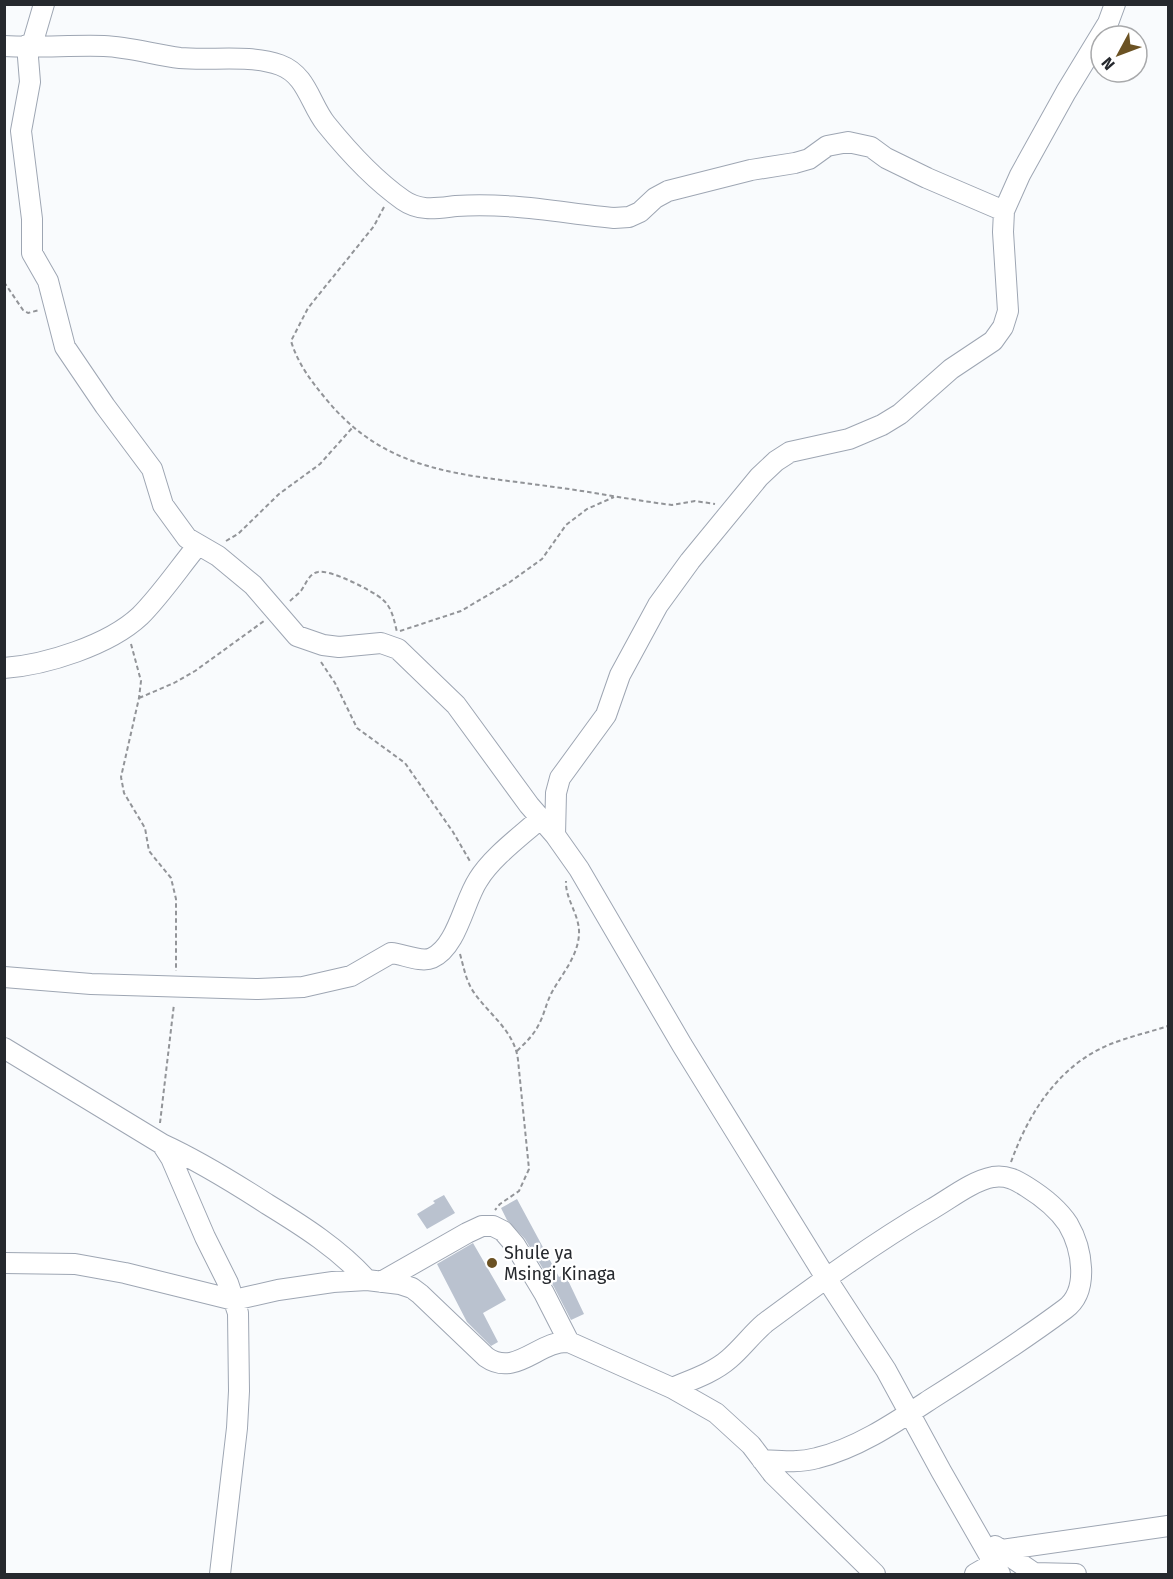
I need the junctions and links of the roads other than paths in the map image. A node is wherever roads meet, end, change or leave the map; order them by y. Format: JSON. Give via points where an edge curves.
{"nodes":[{"id":1,"x":44,"y":4,"type":"edge"},
{"id":2,"x":1115,"y":4,"type":"edge"},
{"id":3,"x":30,"y":45,"type":"junction"},
{"id":4,"x":4,"y":46,"type":"edge"},
{"id":5,"x":1004,"y":211,"type":"junction"},
{"id":6,"x":203,"y":547,"type":"junction"},
{"id":7,"x":4,"y":668,"type":"edge"},
{"id":8,"x":541,"y":818,"type":"junction"},
{"id":9,"x":555,"y":835,"type":"junction"},
{"id":10,"x":4,"y":977,"type":"edge"},
{"id":11,"x":4,"y":1048,"type":"edge"},
{"id":12,"x":160,"y":1142,"type":"junction"},
{"id":13,"x":4,"y":1263,"type":"edge"},
{"id":14,"x":826,"y":1278,"type":"junction"},
{"id":15,"x":374,"y":1281,"type":"junction"},
{"id":16,"x":234,"y":1300,"type":"junction"},
{"id":17,"x":568,"y":1342,"type":"junction"},
{"id":18,"x":672,"y":1388,"type":"junction"},
{"id":19,"x":910,"y":1413,"type":"junction"},
{"id":20,"x":762,"y":1460,"type":"junction"},
{"id":21,"x":1168,"y":1526,"type":"edge"},
{"id":22,"x":999,"y":1562,"type":"edge"},
{"id":23,"x":220,"y":1575,"type":"edge"},
{"id":24,"x":875,"y":1575,"type":"edge"},
{"id":25,"x":975,"y":1575,"type":"edge"},
{"id":26,"x":1076,"y":1575,"type":"edge"}],
"edges":[{"from":1,"to":3,"type":"street"},
{"from":2,"to":5,"type":"street","via":[[1108,23],[1020,174]]},
{"from":3,"to":4,"type":"street"},
{"from":3,"to":5,"type":"street","via":[[106,46],[181,58],[281,65],[307,88],[326,123],[359,160],[404,201],[419,207],[488,205],[630,217],[668,191],[795,163],[827,146],[848,142],[871,147],[927,178]]},
{"from":3,"to":6,"type":"street","via":[[30,82],[21,131],[32,219],[32,253],[48,281],[65,347],[152,469],[163,505],[188,538]]},
{"from":5,"to":9,"type":"street","via":[[1008,311],[993,341],[951,369],[882,425],[849,439],[790,452],[759,477],[658,605],[620,675],[606,715],[560,778]]},
{"from":6,"to":7,"type":"street","via":[[125,628],[75,653]]},
{"from":6,"to":8,"type":"street","via":[[241,574],[297,636],[339,648],[398,641],[456,705]]},
{"from":8,"to":9,"type":"street"},
{"from":8,"to":10,"type":"street","via":[[478,880],[450,942],[426,960],[391,953],[351,976],[303,987],[258,989]]},
{"from":9,"to":14,"type":"street"},
{"from":11,"to":12,"type":"street"},
{"from":12,"to":15,"type":"street","via":[[296,1222]]},
{"from":12,"to":16,"type":"street","via":[[171,1158]]},
{"from":13,"to":16,"type":"street","via":[[75,1264]]},
{"from":14,"to":18,"type":"street","via":[[762,1326],[727,1360]]},
{"from":14,"to":19,"type":"street"},
{"from":14,"to":19,"type":"street","via":[[918,1217],[992,1177],[1006,1176],[1036,1193],[1067,1223],[1081,1268],[1071,1304],[1025,1339]]},
{"from":15,"to":16,"type":"street","via":[[333,1282]]},
{"from":15,"to":17,"type":"street","via":[[411,1288],[486,1358],[500,1364]]},
{"from":15,"to":17,"type":"street","via":[[482,1226],[499,1228],[515,1245]]},
{"from":16,"to":23,"type":"street","via":[[239,1326],[239,1391]]},
{"from":17,"to":18,"type":"street"},
{"from":18,"to":20,"type":"street","via":[[716,1413]]},
{"from":19,"to":20,"type":"street","via":[[847,1448],[820,1458]]},
{"from":19,"to":22,"type":"street","via":[[976,1532]]},
{"from":20,"to":24,"type":"street"},
{"from":21,"to":22,"type":"street"},
{"from":22,"to":25,"type":"street"},
{"from":22,"to":26,"type":"street","via":[[1034,1573]]}]}
